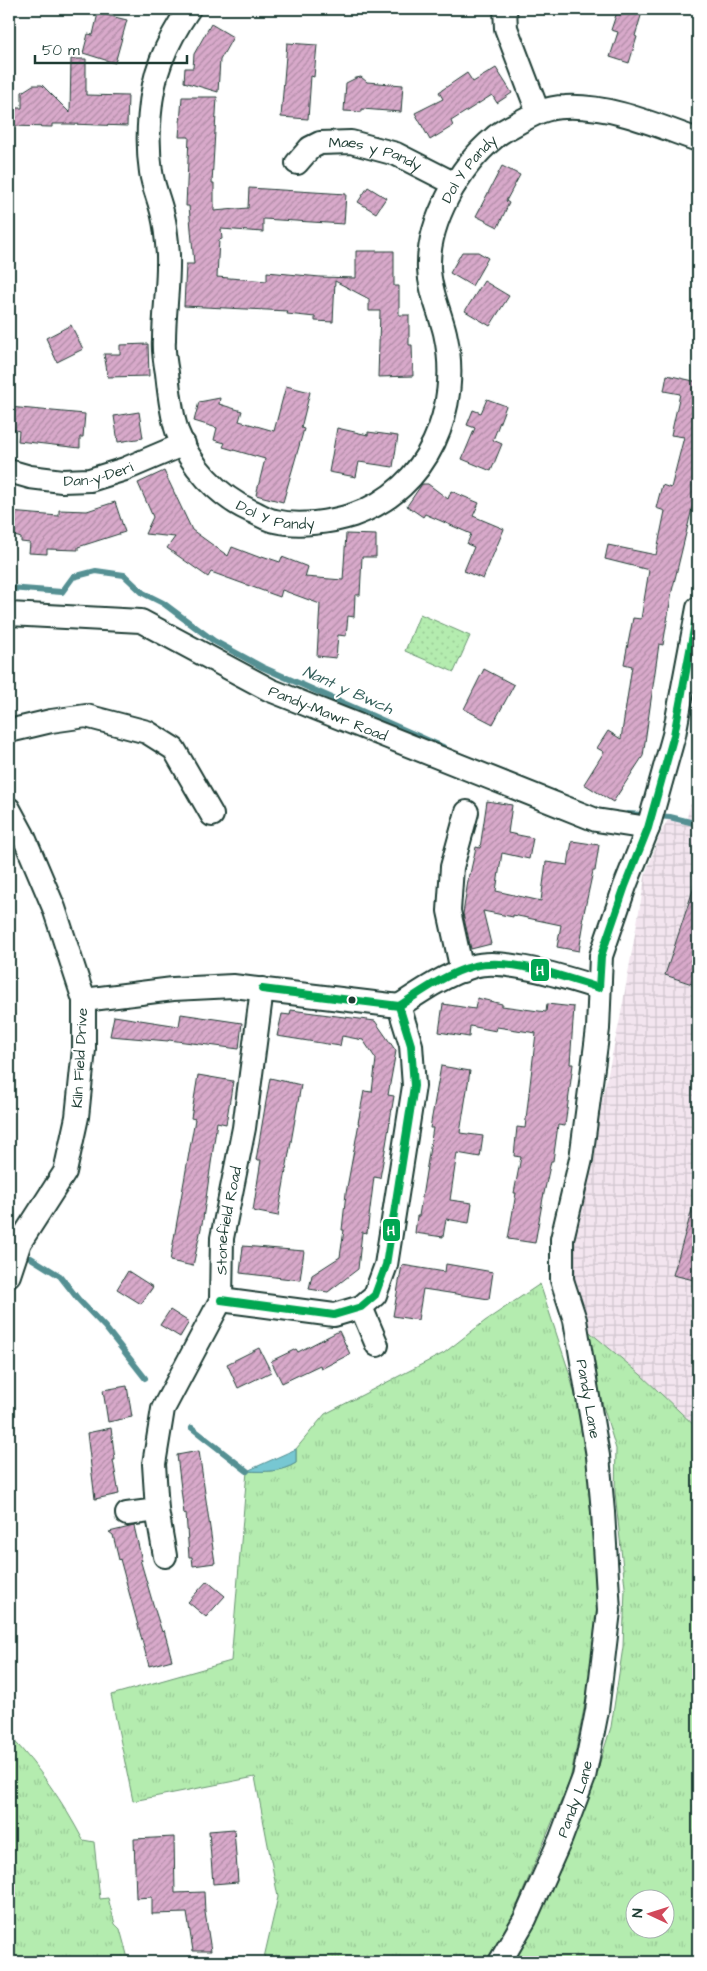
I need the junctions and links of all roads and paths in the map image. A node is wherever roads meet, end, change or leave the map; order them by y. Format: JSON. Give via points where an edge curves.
{"nodes":[{"id":1,"x":189,"y":9,"type":"edge"},
{"id":2,"x":505,"y":9,"type":"edge"},
{"id":3,"x":538,"y":112,"type":"junction"},
{"id":4,"x":698,"y":140,"type":"edge"},
{"id":5,"x":297,"y":163,"type":"dead end"},
{"id":6,"x":455,"y":184,"type":"junction"},
{"id":7,"x":184,"y":444,"type":"junction"},
{"id":8,"x":9,"y":471,"type":"edge"},
{"id":9,"x":698,"y":608,"type":"edge"},
{"id":10,"x":9,"y":614,"type":"edge"},
{"id":11,"x":9,"y":731,"type":"edge"},
{"id":12,"x":9,"y":809,"type":"edge"},
{"id":13,"x":467,"y":812,"type":"dead end"},
{"id":14,"x":212,"y":815,"type":"dead end"},
{"id":15,"x":648,"y":828,"type":"junction"},
{"id":16,"x":462,"y":971,"type":"junction"},
{"id":17,"x":599,"y":988,"type":"junction"},
{"id":18,"x":262,"y":989,"type":"junction"},
{"id":19,"x":84,"y":1000,"type":"junction"},
{"id":20,"x":399,"y":1006,"type":"junction"},
{"id":21,"x":9,"y":1275,"type":"edge"},
{"id":22,"x":222,"y":1300,"type":"junction"},
{"id":23,"x":362,"y":1307,"type":"junction"},
{"id":24,"x":377,"y":1345,"type":"dead end"},
{"id":25,"x":157,"y":1510,"type":"junction"},
{"id":26,"x":127,"y":1514,"type":"dead end"},
{"id":27,"x":165,"y":1556,"type":"dead end"},
{"id":28,"x":500,"y":1962,"type":"edge"}],
"edges":[{"from":1,"to":7,"type":"street","name":"Dol Y Pandy","via":[[160,62],[148,143],[151,174],[164,217],[168,253],[168,298],[163,342],[168,388],[177,431]]},
{"from":2,"to":3,"type":"street","via":[[506,28]]},
{"from":3,"to":4,"type":"street","name":"Dol Y Pandy","via":[[560,107],[606,110]]},
{"from":3,"to":6,"type":"street","name":"Dol Y Pandy","via":[[495,137],[462,171]]},
{"from":5,"to":6,"type":"street","name":"Maes y Pandy","via":[[310,148],[320,143],[351,142],[396,154]]},
{"from":6,"to":7,"type":"street","name":"Dol Y Pandy","via":[[444,203],[433,237],[429,267],[445,334],[447,399],[438,437],[423,464],[402,488],[380,503],[352,515],[325,521],[275,522],[214,488],[193,462]]},
{"from":7,"to":8,"type":"street","name":"Dan-y-Deri","via":[[90,480],[30,478]]},
{"from":9,"to":15,"type":"street","name":"Pandy Lane","via":[[674,735]]},
{"from":10,"to":15,"type":"street","name":"Pandy-Mawr Road","via":[[141,621],[270,690],[596,820]]},
{"from":11,"to":14,"type":"street","via":[[86,716],[147,732],[174,749]]},
{"from":12,"to":19,"type":"street","name":"Kiln Field Drive","via":[[54,908]]},
{"from":13,"to":16,"type":"street","via":[[452,867],[449,911]]},
{"from":15,"to":17,"type":"street","name":"Pandy Lane","via":[[601,956]]},
{"from":16,"to":17,"type":"street","via":[[476,965],[505,965]]},
{"from":16,"to":20,"type":"street","via":[[441,979]]},
{"from":17,"to":28,"type":"street","name":"Pandy Lane","via":[[598,1029],[581,1159],[562,1238],[562,1280],[575,1320],[598,1456],[609,1611],[584,1777],[562,1838],[529,1910]]},
{"from":18,"to":19,"type":"street","via":[[233,986],[173,989]]},
{"from":18,"to":20,"type":"street"},
{"from":18,"to":22,"type":"street","name":"Stonefield Road","via":[[244,1128],[222,1238]]},
{"from":19,"to":21,"type":"street","name":"Kiln Field Drive","via":[[84,1049],[77,1117],[65,1172],[20,1242]]},
{"from":20,"to":23,"type":"street","via":[[411,1045],[414,1086],[386,1265],[375,1295]]},
{"from":22,"to":23,"type":"street","via":[[334,1315]]},
{"from":22,"to":25,"type":"street","name":"Stonefield Road","via":[[162,1409],[154,1464]]},
{"from":23,"to":24,"type":"street"},
{"from":25,"to":26,"type":"street"},
{"from":25,"to":27,"type":"street","name":"Stonefield Road"}]}
